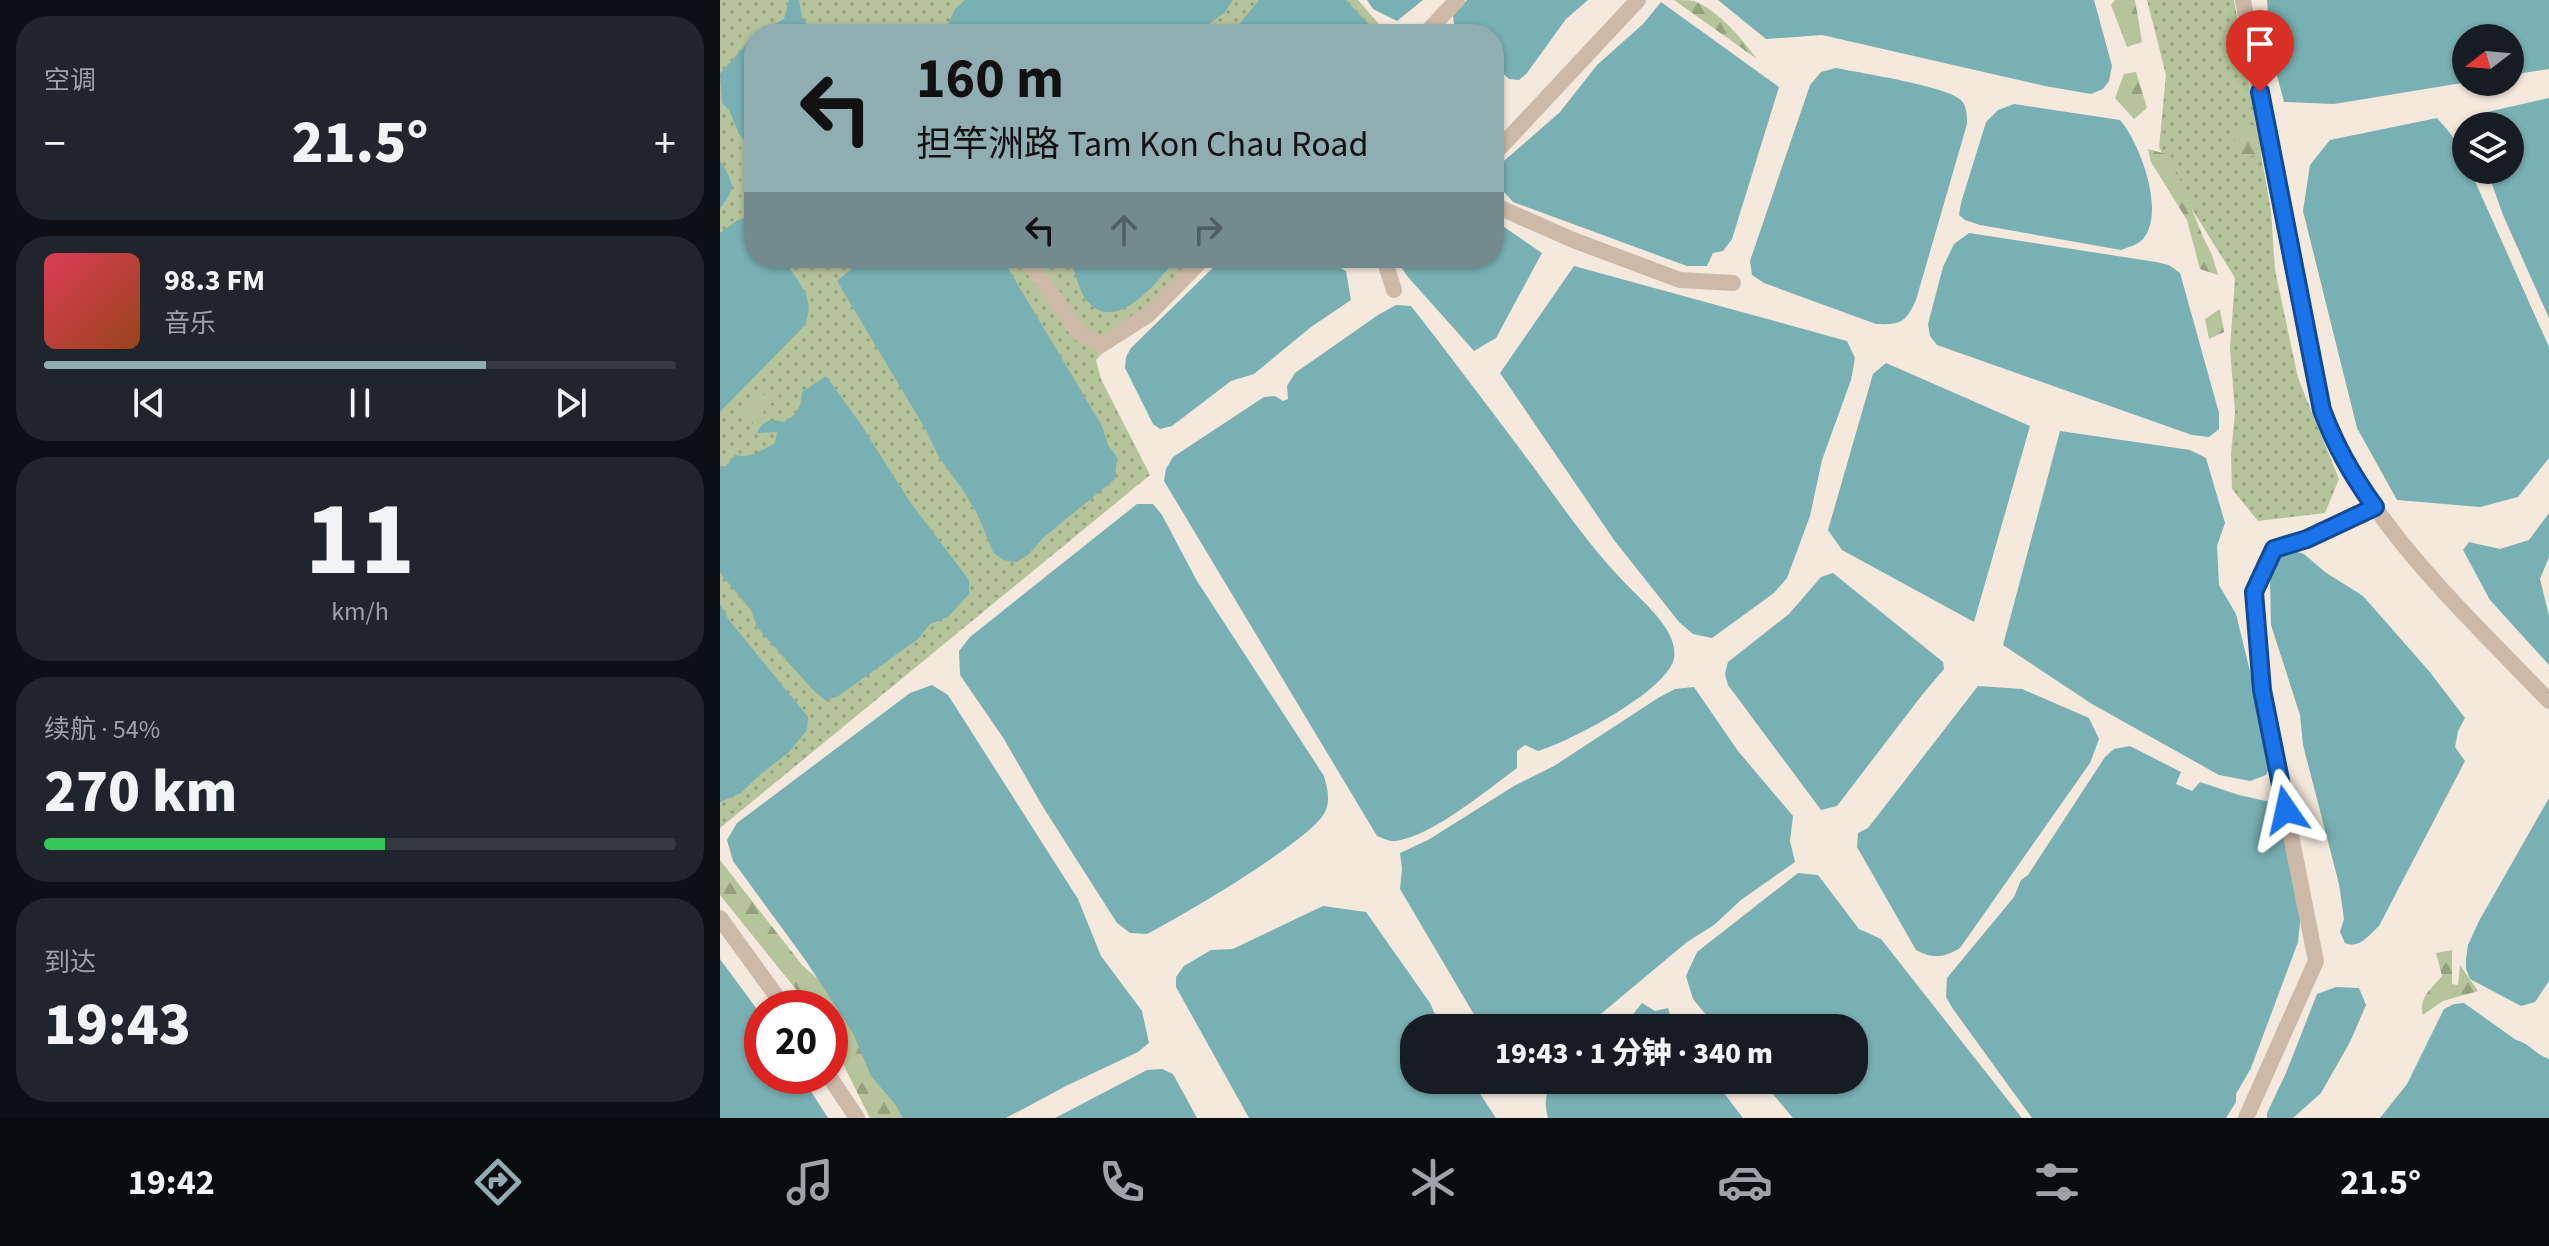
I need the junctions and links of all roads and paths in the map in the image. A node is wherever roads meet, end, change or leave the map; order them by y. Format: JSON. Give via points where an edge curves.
{"nodes":[{"id":1,"x":1457,"y":0,"type":"edge"},
{"id":2,"x":1638,"y":0,"type":"edge"},
{"id":3,"x":2243,"y":0,"type":"edge"},
{"id":4,"x":1434,"y":24,"type":"edge"},
{"id":5,"x":1504,"y":143,"type":"edge"},
{"id":6,"x":1504,"y":209,"type":"edge"},
{"id":7,"x":1033,"y":268,"type":"edge"},
{"id":8,"x":1194,"y":268,"type":"edge"},
{"id":9,"x":1387,"y":268,"type":"edge"},
{"id":10,"x":1733,"y":283,"type":"dead end"},
{"id":11,"x":1394,"y":290,"type":"dead end"},
{"id":12,"x":2375,"y":507,"type":"junction"},
{"id":13,"x":2549,"y":701,"type":"edge"},
{"id":14,"x":720,"y":918,"type":"edge"},
{"id":15,"x":772,"y":990,"type":"edge"},
{"id":16,"x":841,"y":1094,"type":"edge"},
{"id":17,"x":857,"y":1118,"type":"edge"},
{"id":18,"x":2246,"y":1118,"type":"edge"}],
"edges":[{"from":1,"to":4,"type":"street"},
{"from":2,"to":5,"type":"street"},
{"from":3,"to":12,"type":"street","via":[[2322,410]]},
{"from":6,"to":10,"type":"street","via":[[1680,280]]},
{"from":7,"to":8,"type":"street","via":[[1080,334],[1101,345],[1148,315]]},
{"from":9,"to":11,"type":"street"},
{"from":12,"to":13,"type":"street"},
{"from":12,"to":18,"type":"street","via":[[2274,549],[2254,592],[2262,690],[2316,961]]},
{"from":14,"to":15,"type":"street"},
{"from":16,"to":17,"type":"street"}]}
